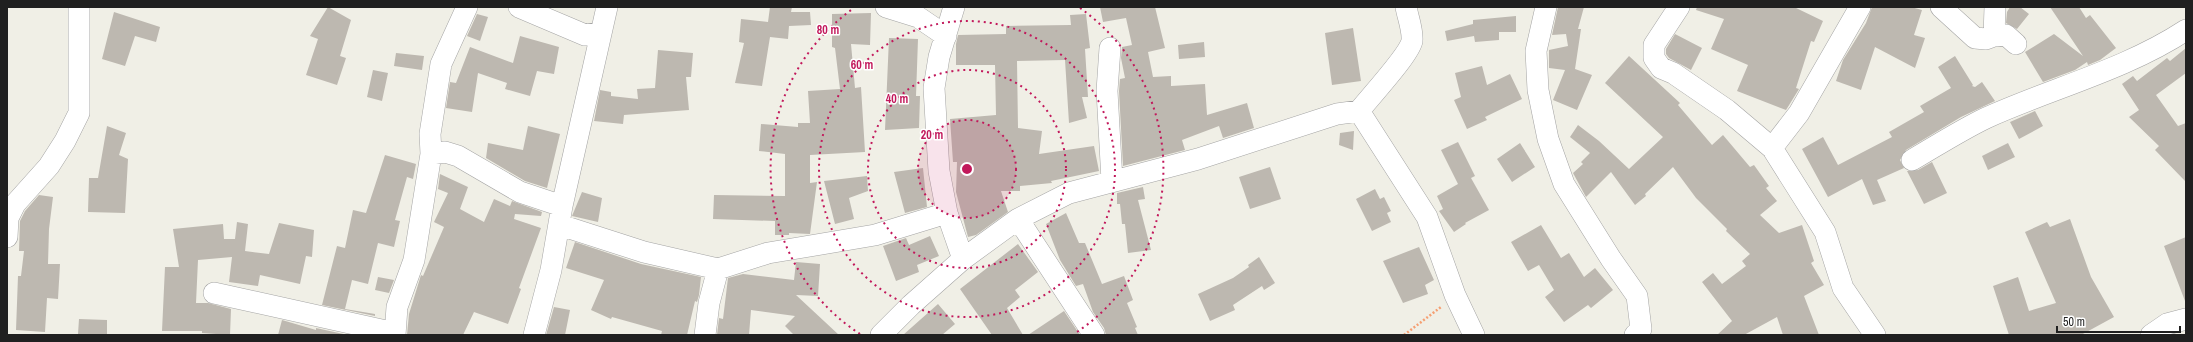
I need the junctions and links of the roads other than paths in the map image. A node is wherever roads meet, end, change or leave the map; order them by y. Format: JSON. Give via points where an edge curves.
{"nodes":[{"id":1,"x":79,"y":7,"type":"edge"},
{"id":2,"x":467,"y":7,"type":"edge"},
{"id":3,"x":519,"y":7,"type":"edge"},
{"id":4,"x":608,"y":7,"type":"edge"},
{"id":5,"x":886,"y":7,"type":"edge"},
{"id":6,"x":954,"y":7,"type":"edge"},
{"id":7,"x":1406,"y":7,"type":"edge"},
{"id":8,"x":1546,"y":7,"type":"edge"},
{"id":9,"x":1679,"y":7,"type":"edge"},
{"id":10,"x":1860,"y":7,"type":"edge"},
{"id":11,"x":1941,"y":7,"type":"edge"},
{"id":12,"x":1995,"y":7,"type":"edge"},
{"id":13,"x":2186,"y":30,"type":"edge"},
{"id":14,"x":600,"y":33,"type":"junction"},
{"id":15,"x":946,"y":36,"type":"junction"},
{"id":16,"x":1994,"y":36,"type":"junction"},
{"id":17,"x":2016,"y":44,"type":"dead end"},
{"id":18,"x":1110,"y":48,"type":"dead end"},
{"id":19,"x":1359,"y":111,"type":"junction"},
{"id":20,"x":1772,"y":148,"type":"junction"},
{"id":21,"x":431,"y":154,"type":"junction"},
{"id":22,"x":1912,"y":160,"type":"dead end"},
{"id":23,"x":1112,"y":181,"type":"junction"},
{"id":24,"x":947,"y":213,"type":"junction"},
{"id":25,"x":561,"y":216,"type":"junction"},
{"id":26,"x":1018,"y":219,"type":"junction"},
{"id":27,"x":7,"y":237,"type":"edge"},
{"id":28,"x":964,"y":259,"type":"junction"},
{"id":29,"x":718,"y":269,"type":"junction"},
{"id":30,"x":214,"y":292,"type":"dead end"},
{"id":31,"x":2186,"y":319,"type":"edge"},
{"id":32,"x":892,"y":331,"type":"edge"},
{"id":33,"x":395,"y":334,"type":"edge"},
{"id":34,"x":534,"y":335,"type":"edge"},
{"id":35,"x":705,"y":335,"type":"edge"},
{"id":36,"x":1094,"y":335,"type":"edge"},
{"id":37,"x":1474,"y":335,"type":"edge"},
{"id":38,"x":1635,"y":335,"type":"edge"},
{"id":39,"x":1875,"y":335,"type":"edge"},
{"id":40,"x":2151,"y":335,"type":"edge"}],
"edges":[{"from":1,"to":27,"type":"street","via":[[79,112],[49,166],[15,204],[8,218]]},
{"from":2,"to":21,"type":"street","via":[[441,64],[430,134]]},
{"from":3,"to":14,"type":"street","via":[[585,35]]},
{"from":4,"to":14,"type":"street"},
{"from":5,"to":15,"type":"street","via":[[918,17]]},
{"from":6,"to":15,"type":"street"},
{"from":7,"to":19,"type":"street","via":[[1412,42]]},
{"from":8,"to":38,"type":"street","via":[[1536,51],[1538,90],[1548,139],[1564,184],[1610,259],[1637,296],[1641,329]]},
{"from":9,"to":20,"type":"street","via":[[1654,45],[1654,58],[1661,68],[1673,73],[1727,110]]},
{"from":10,"to":20,"type":"street","via":[[1800,113]]},
{"from":11,"to":16,"type":"street","via":[[1975,38],[1986,39]]},
{"from":12,"to":16,"type":"street"},
{"from":13,"to":22,"type":"street","via":[[2168,42],[2106,70],[1985,118]]},
{"from":14,"to":25,"type":"street"},
{"from":15,"to":24,"type":"street","via":[[939,57],[934,88],[939,171]]},
{"from":16,"to":17,"type":"street","via":[[2006,35]]},
{"from":18,"to":23,"type":"street","via":[[1107,91]]},
{"from":19,"to":23,"type":"street","via":[[1337,114],[1198,159]]},
{"from":19,"to":37,"type":"street","via":[[1427,217],[1455,295]]},
{"from":20,"to":39,"type":"street","via":[[1825,232],[1843,288]]},
{"from":21,"to":25,"type":"street","via":[[445,152],[458,156]]},
{"from":21,"to":33,"type":"street","via":[[414,260],[397,307]]},
{"from":23,"to":26,"type":"street","via":[[1069,193]]},
{"from":24,"to":28,"type":"street"},
{"from":24,"to":29,"type":"street","via":[[875,235],[768,253]]},
{"from":25,"to":29,"type":"street","via":[[644,252]]},
{"from":25,"to":34,"type":"street"},
{"from":26,"to":28,"type":"street"},
{"from":26,"to":36,"type":"street"},
{"from":28,"to":32,"type":"street"},
{"from":29,"to":35,"type":"street","via":[[709,302]]},
{"from":30,"to":33,"type":"street"},
{"from":31,"to":40,"type":"street","via":[[2167,324]]}]}
